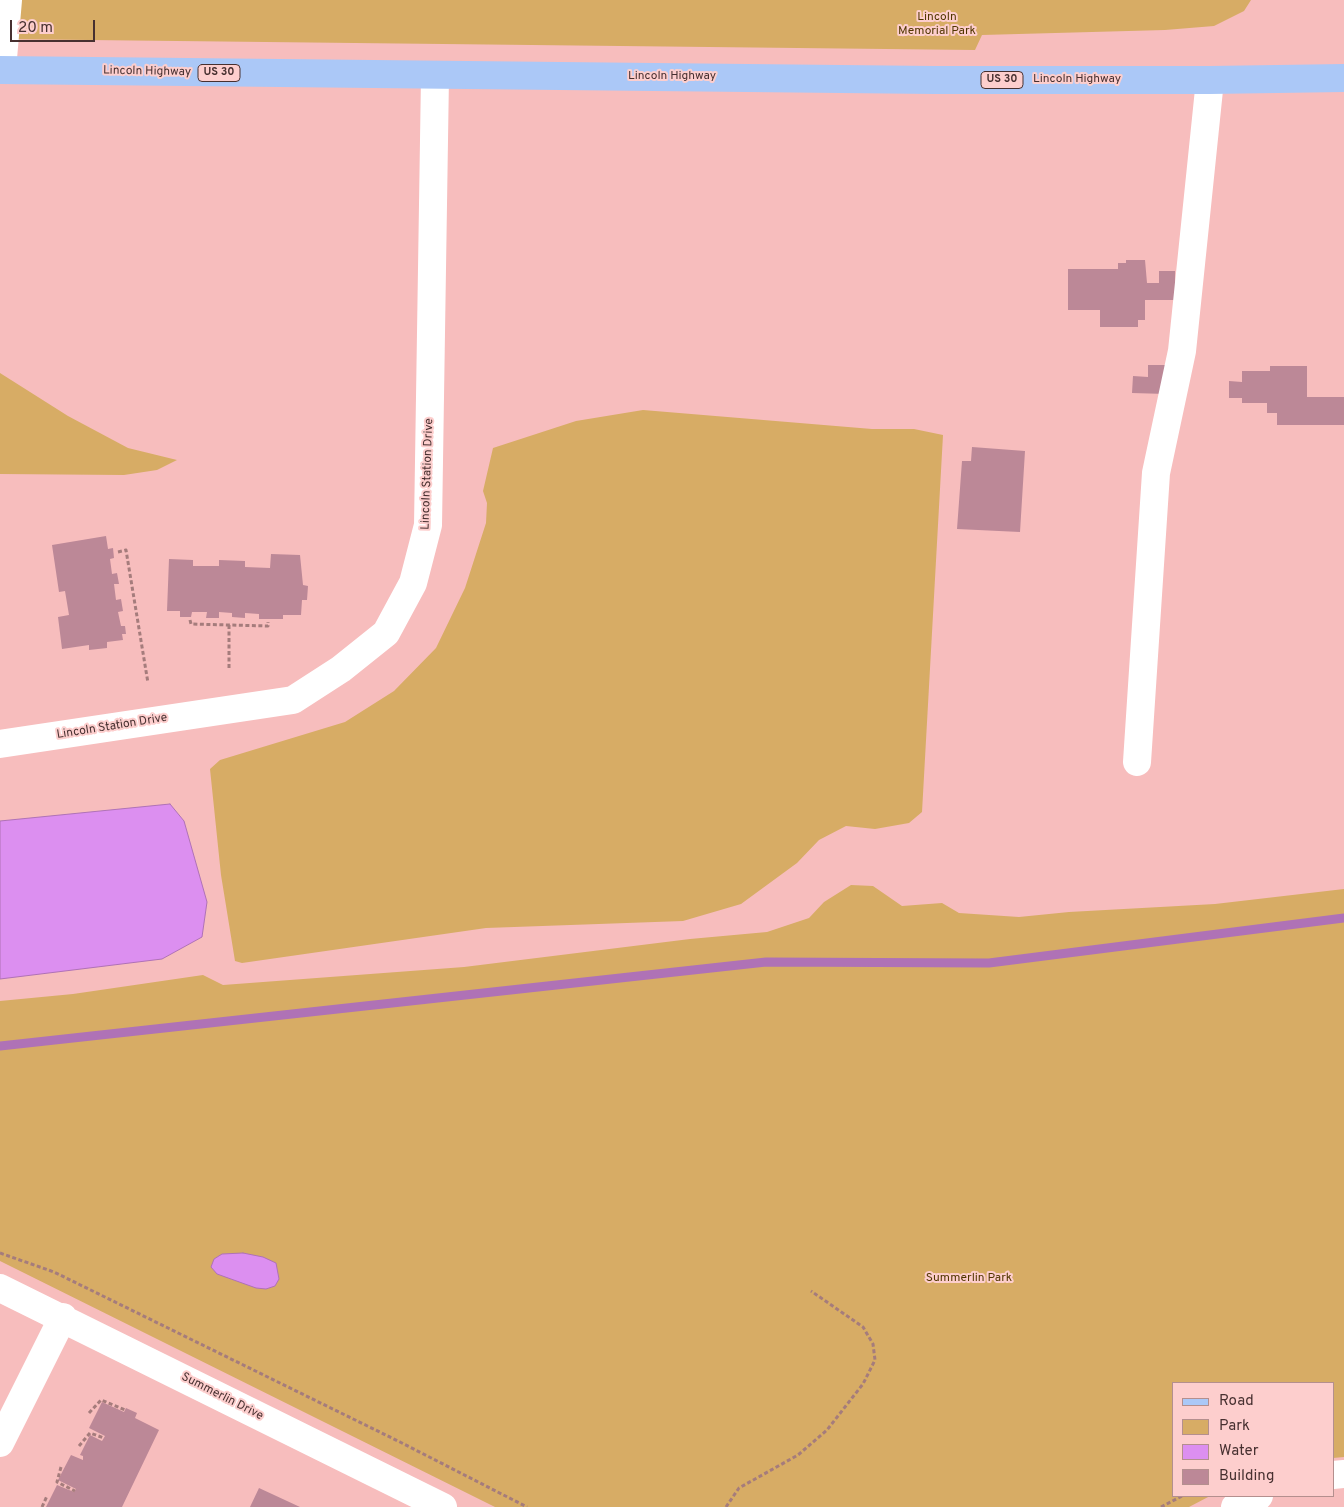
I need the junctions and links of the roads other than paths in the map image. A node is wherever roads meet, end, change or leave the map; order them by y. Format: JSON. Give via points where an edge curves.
{"nodes":[{"id":1,"x":8,"y":0,"type":"edge"},
{"id":2,"x":1,"y":70,"type":"edge"},
{"id":3,"x":435,"y":76,"type":"junction"},
{"id":4,"x":1344,"y":78,"type":"edge"},
{"id":5,"x":1210,"y":80,"type":"junction"},
{"id":6,"x":0,"y":744,"type":"edge"},
{"id":7,"x":1138,"y":762,"type":"dead end"},
{"id":8,"x":0,"y":1288,"type":"edge"},
{"id":9,"x":62,"y":1317,"type":"junction"},
{"id":10,"x":0,"y":1443,"type":"edge"},
{"id":11,"x":1257,"y":1497,"type":"edge"},
{"id":12,"x":412,"y":1500,"type":"edge"},
{"id":13,"x":443,"y":1507,"type":"edge"},
{"id":14,"x":1235,"y":1507,"type":"edge"}],
"edges":[{"from":1,"to":2,"type":"street"},
{"from":2,"to":3,"type":"main road","name":"Lincoln Highway","number":"US 30"},
{"from":3,"to":5,"type":"main road","name":"Lincoln Highway","number":"US 30"},
{"from":3,"to":6,"type":"street","name":"Lincoln Station Drive","via":[[428,525],[413,583],[386,633],[341,669],[293,700]]},
{"from":4,"to":5,"type":"main road","name":"Lincoln Highway","number":"US 30"},
{"from":5,"to":7,"type":"street","via":[[1182,351],[1156,473]]},
{"from":8,"to":9,"type":"street","name":"Summerlin Drive"},
{"from":9,"to":10,"type":"street"},
{"from":9,"to":12,"type":"street","name":"Summerlin Drive"},
{"from":11,"to":14,"type":"street"},
{"from":12,"to":13,"type":"street","name":"Summerlin Drive"}]}
